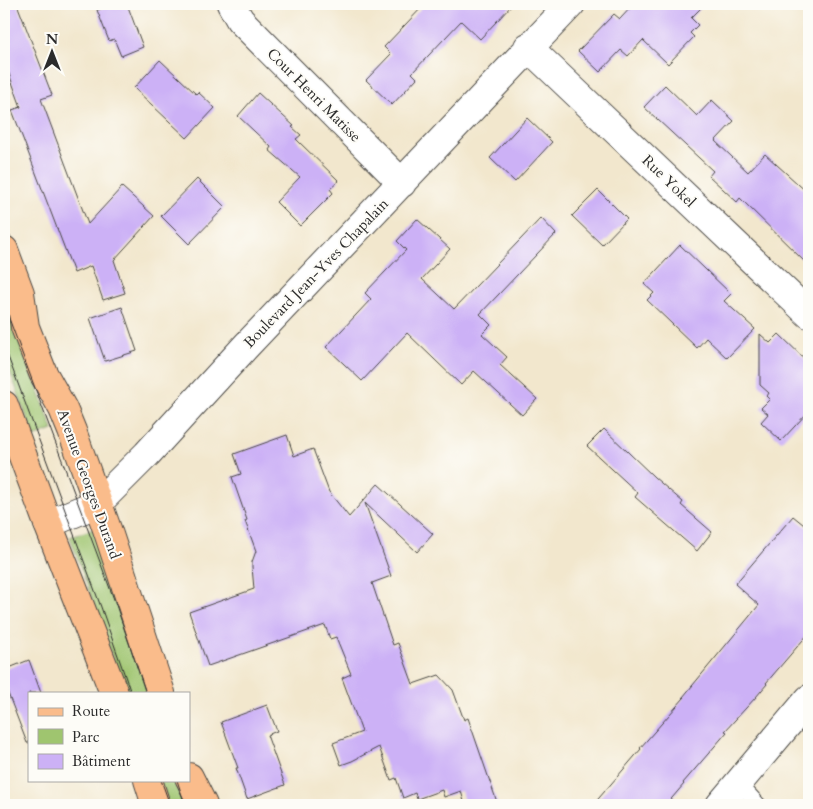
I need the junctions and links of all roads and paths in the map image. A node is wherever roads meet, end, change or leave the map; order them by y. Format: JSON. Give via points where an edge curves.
{"nodes":[{"id":1,"x":230,"y":4,"type":"edge"},
{"id":2,"x":571,"y":4,"type":"edge"},
{"id":3,"x":528,"y":47,"type":"junction"},
{"id":4,"x":402,"y":183,"type":"junction"},
{"id":5,"x":4,"y":250,"type":"edge"},
{"id":6,"x":809,"y":314,"type":"edge"},
{"id":7,"x":4,"y":405,"type":"edge"},
{"id":8,"x":98,"y":503,"type":"junction"},
{"id":9,"x":48,"y":524,"type":"junction"},
{"id":10,"x":114,"y":692,"type":"edge"},
{"id":11,"x":161,"y":692,"type":"edge"},
{"id":12,"x":809,"y":699,"type":"edge"},
{"id":13,"x":190,"y":779,"type":"edge"},
{"id":14,"x":149,"y":782,"type":"edge"},
{"id":15,"x":738,"y":783,"type":"junction"},
{"id":16,"x":156,"y":805,"type":"edge"},
{"id":17,"x":203,"y":805,"type":"edge"},
{"id":18,"x":720,"y":805,"type":"edge"},
{"id":19,"x":759,"y":805,"type":"edge"}],
"edges":[{"from":1,"to":4,"type":"street","name":"Cour Henri Matisse","via":[[240,20]]},
{"from":2,"to":3,"type":"street","name":"Boulevard Jean-Yves Chapalain"},
{"from":3,"to":4,"type":"street","name":"Boulevard Jean-Yves Chapalain"},
{"from":3,"to":6,"type":"street","name":"Rue Yokel"},
{"from":4,"to":8,"type":"street","name":"Boulevard Jean-Yves Chapalain"},
{"from":5,"to":8,"type":"main road","name":"Avenue Georges Durand","via":[[20,293],[25,327],[43,373],[63,409]]},
{"from":7,"to":9,"type":"main road"},
{"from":8,"to":9,"type":"street","name":"Boulevard Jean-Yves Chapalain"},
{"from":8,"to":11,"type":"main road","name":"Avenue Georges Durand"},
{"from":9,"to":10,"type":"main road"},
{"from":12,"to":15,"type":"street"},
{"from":13,"to":17,"type":"main road"},
{"from":14,"to":16,"type":"main road"},
{"from":15,"to":18,"type":"street"},
{"from":15,"to":19,"type":"lane"}]}
